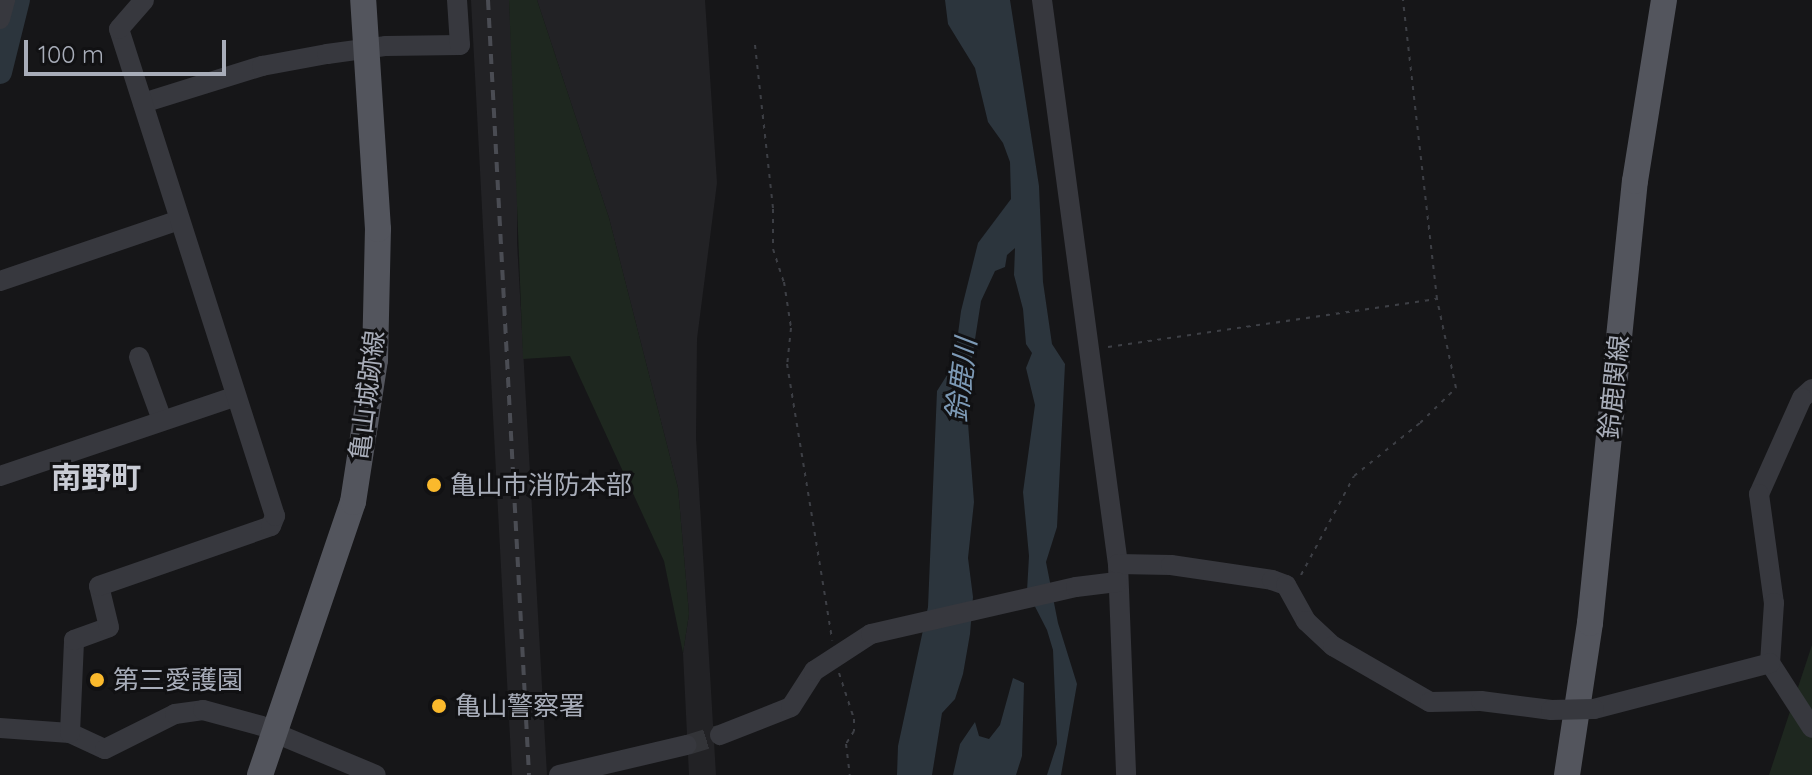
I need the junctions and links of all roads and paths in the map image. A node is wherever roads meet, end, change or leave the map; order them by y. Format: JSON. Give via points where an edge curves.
{"nodes":[{"id":1,"x":5,"y":0,"type":"edge"},
{"id":2,"x":144,"y":0,"type":"edge"},
{"id":3,"x":363,"y":0,"type":"edge"},
{"id":4,"x":457,"y":0,"type":"edge"},
{"id":5,"x":1042,"y":0,"type":"edge"},
{"id":6,"x":1403,"y":0,"type":"edge"},
{"id":7,"x":1664,"y":0,"type":"edge"},
{"id":8,"x":0,"y":19,"type":"edge"},
{"id":9,"x":755,"y":45,"type":"dead end"},
{"id":10,"x":367,"y":48,"type":"junction"},
{"id":11,"x":143,"y":103,"type":"junction"},
{"id":12,"x":179,"y":220,"type":"junction"},
{"id":13,"x":0,"y":281,"type":"edge"},
{"id":14,"x":1437,"y":299,"type":"junction"},
{"id":15,"x":1091,"y":349,"type":"junction"},
{"id":16,"x":139,"y":357,"type":"dead end"},
{"id":17,"x":1812,"y":389,"type":"edge"},
{"id":18,"x":236,"y":396,"type":"junction"},
{"id":19,"x":162,"y":420,"type":"junction"},
{"id":20,"x":0,"y":476,"type":"edge"},
{"id":21,"x":1112,"y":576,"type":"junction"},
{"id":22,"x":1292,"y":593,"type":"junction"},
{"id":23,"x":835,"y":657,"type":"junction"},
{"id":24,"x":1770,"y":663,"type":"junction"},
{"id":25,"x":0,"y":728,"type":"edge"},
{"id":26,"x":1812,"y":728,"type":"edge"},
{"id":27,"x":268,"y":730,"type":"junction"},
{"id":28,"x":70,"y":733,"type":"junction"},
{"id":29,"x":720,"y":735,"type":"tunnel mouth"},
{"id":30,"x":687,"y":745,"type":"tunnel mouth"},
{"id":31,"x":260,"y":775,"type":"edge"},
{"id":32,"x":376,"y":775,"type":"edge"},
{"id":33,"x":559,"y":775,"type":"edge"},
{"id":34,"x":850,"y":775,"type":"edge"},
{"id":35,"x":1126,"y":775,"type":"edge"},
{"id":36,"x":1567,"y":775,"type":"edge"}],
"edges":[{"from":1,"to":8,"type":"street"},
{"from":2,"to":11,"type":"street","via":[[119,29]]},
{"from":3,"to":10,"type":"main road","name":"亀山城跡線"},
{"from":4,"to":10,"type":"street","via":[[460,45]]},
{"from":5,"to":15,"type":"street"},
{"from":6,"to":14,"type":"path"},
{"from":7,"to":36,"type":"main road","name":"鈴鹿関線","via":[[1635,181],[1590,623]]},
{"from":9,"to":23,"type":"path","via":[[773,249],[791,328],[787,364]]},
{"from":10,"to":11,"type":"street","via":[[262,66]]},
{"from":10,"to":27,"type":"main road","name":"亀山城跡線","via":[[378,229],[375,360],[353,502]]},
{"from":11,"to":12,"type":"street"},
{"from":12,"to":13,"type":"street"},
{"from":12,"to":18,"type":"street"},
{"from":14,"to":15,"type":"path"},
{"from":14,"to":22,"type":"path","via":[[1456,388],[1354,476]]},
{"from":15,"to":21,"type":"street"},
{"from":16,"to":19,"type":"street"},
{"from":17,"to":24,"type":"street","via":[[1802,398],[1759,494],[1774,603]]},
{"from":18,"to":19,"type":"street"},
{"from":18,"to":28,"type":"street","via":[[275,516],[271,526],[99,586],[109,627],[74,640]]},
{"from":19,"to":20,"type":"street"},
{"from":21,"to":22,"type":"street","via":[[1171,565],[1272,580]]},
{"from":21,"to":23,"type":"street","via":[[871,634]]},
{"from":21,"to":35,"type":"street"},
{"from":22,"to":24,"type":"street","bridge":true,"via":[[1306,621],[1333,646],[1430,702],[1594,709]]},
{"from":23,"to":29,"type":"street","via":[[814,671],[791,707]]},
{"from":23,"to":34,"type":"path","via":[[854,719],[846,744]]},
{"from":24,"to":26,"type":"street"},
{"from":25,"to":28,"type":"street"},
{"from":27,"to":28,"type":"street","via":[[203,710],[175,714],[105,749]]},
{"from":27,"to":31,"type":"main road","name":"亀山城跡線"},
{"from":27,"to":32,"type":"street"},
{"from":30,"to":33,"type":"street"}]}
